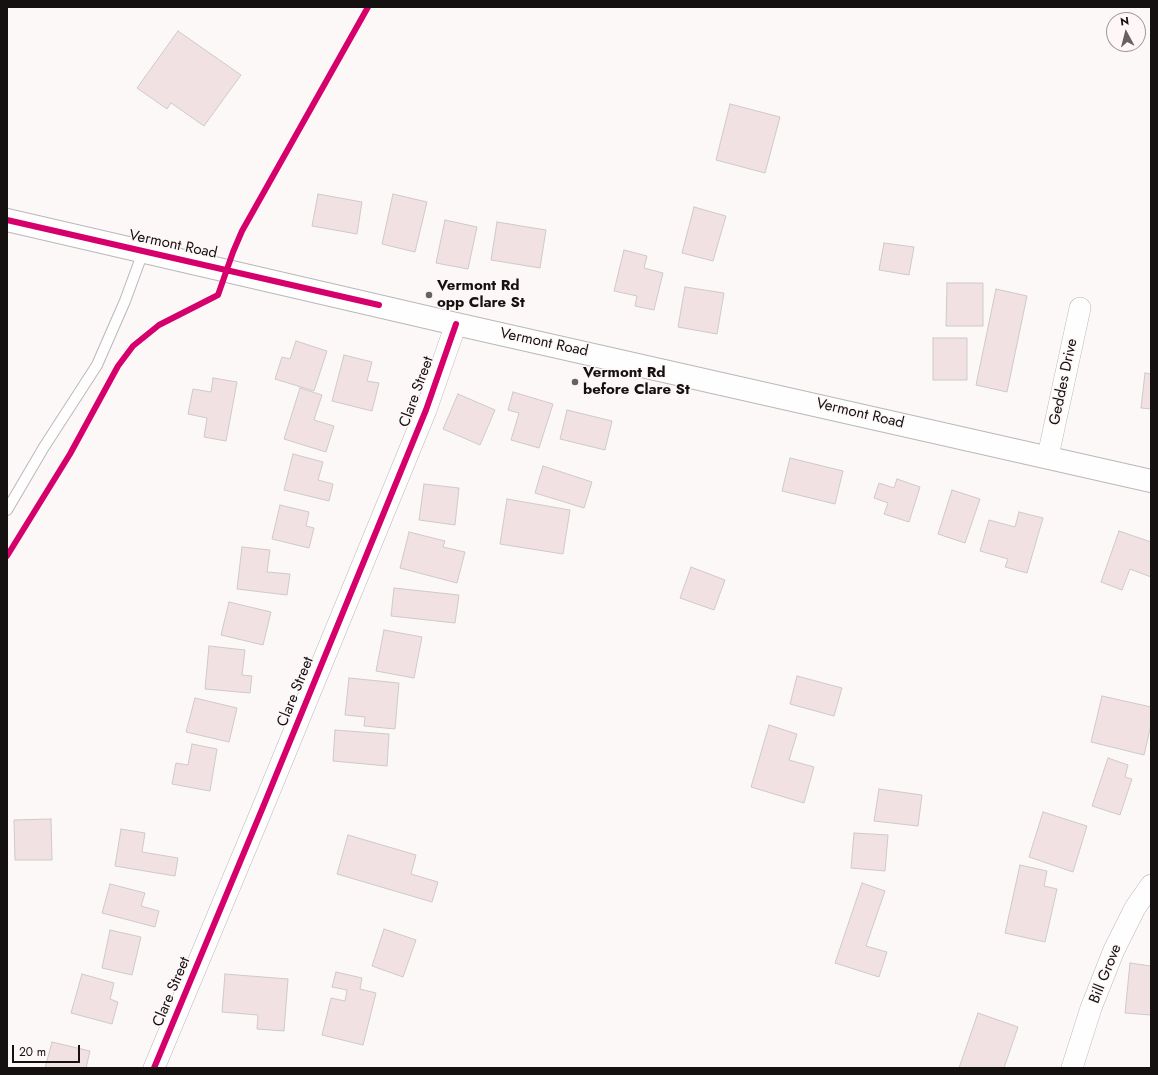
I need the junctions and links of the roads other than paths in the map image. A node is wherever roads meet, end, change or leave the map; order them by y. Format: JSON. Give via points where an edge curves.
{"nodes":[{"id":1,"x":7,"y":220,"type":"edge"},
{"id":2,"x":143,"y":252,"type":"junction"},
{"id":3,"x":1080,"y":308,"type":"dead end"},
{"id":4,"x":456,"y":324,"type":"junction"},
{"id":5,"x":1048,"y":456,"type":"junction"},
{"id":6,"x":1151,"y":481,"type":"edge"},
{"id":7,"x":7,"y":510,"type":"edge"},
{"id":8,"x":1151,"y":885,"type":"edge"},
{"id":9,"x":154,"y":1068,"type":"edge"},
{"id":10,"x":1072,"y":1068,"type":"edge"}],
"edges":[{"from":1,"to":2,"type":"street","name":"Vermont Road"},
{"from":2,"to":4,"type":"street","name":"Vermont Road"},
{"from":2,"to":7,"type":"lane","via":[[97,365]]},
{"from":3,"to":5,"type":"street","name":"Geddes Drive"},
{"from":4,"to":5,"type":"street","name":"Vermont Road"},
{"from":4,"to":9,"type":"street","name":"Clare Street","via":[[426,410]]},
{"from":5,"to":6,"type":"street","name":"Vermont Road"},
{"from":8,"to":10,"type":"street","name":"Bill Grove","via":[[1135,908],[1114,950]]}]}
